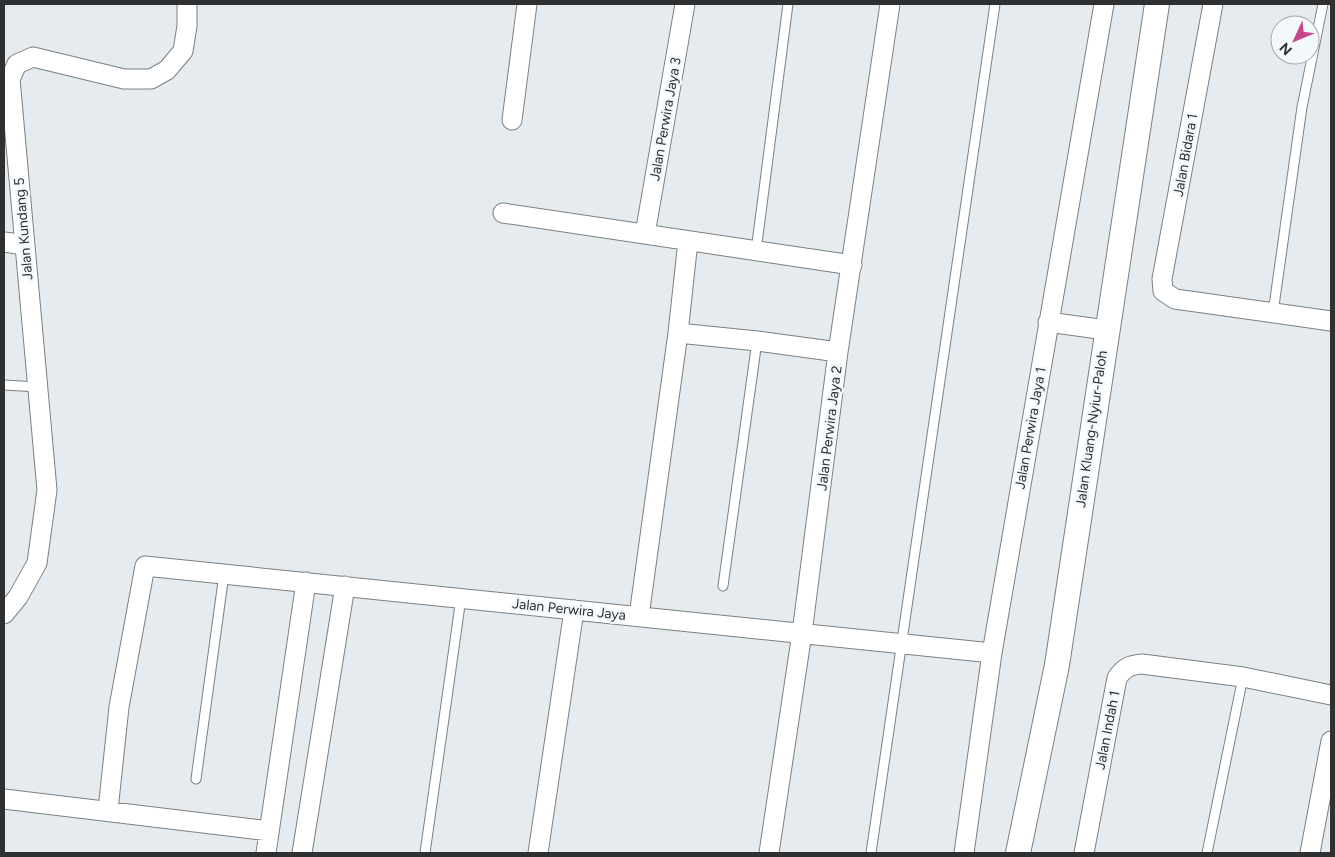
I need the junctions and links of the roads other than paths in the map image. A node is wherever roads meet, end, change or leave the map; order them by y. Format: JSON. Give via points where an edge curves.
{"nodes":[{"id":1,"x":188,"y":4,"type":"edge"},
{"id":2,"x":527,"y":4,"type":"edge"},
{"id":3,"x":685,"y":4,"type":"edge"},
{"id":4,"x":788,"y":4,"type":"edge"},
{"id":5,"x":890,"y":4,"type":"edge"},
{"id":6,"x":995,"y":4,"type":"edge"},
{"id":7,"x":1104,"y":4,"type":"edge"},
{"id":8,"x":1157,"y":4,"type":"edge"},
{"id":9,"x":1213,"y":4,"type":"edge"},
{"id":10,"x":1323,"y":4,"type":"edge"},
{"id":11,"x":512,"y":120,"type":"dead end"},
{"id":12,"x":503,"y":213,"type":"dead end"},
{"id":13,"x":645,"y":234,"type":"junction"},
{"id":14,"x":688,"y":241,"type":"junction"},
{"id":15,"x":4,"y":242,"type":"edge"},
{"id":16,"x":25,"y":245,"type":"junction"},
{"id":17,"x":756,"y":251,"type":"junction"},
{"id":18,"x":852,"y":265,"type":"junction"},
{"id":19,"x":1273,"y":313,"type":"junction"},
{"id":20,"x":1331,"y":321,"type":"edge"},
{"id":21,"x":1048,"y":322,"type":"junction"},
{"id":22,"x":1106,"y":330,"type":"junction"},
{"id":23,"x":678,"y":333,"type":"junction"},
{"id":24,"x":757,"y":341,"type":"junction"},
{"id":25,"x":838,"y":352,"type":"junction"},
{"id":26,"x":4,"y":385,"type":"edge"},
{"id":27,"x":38,"y":387,"type":"junction"},
{"id":28,"x":224,"y":574,"type":"junction"},
{"id":29,"x":306,"y":582,"type":"junction"},
{"id":30,"x":345,"y":586,"type":"junction"},
{"id":31,"x":723,"y":586,"type":"dead end"},
{"id":32,"x":461,"y":598,"type":"junction"},
{"id":33,"x":574,"y":610,"type":"junction"},
{"id":34,"x":4,"y":614,"type":"edge"},
{"id":35,"x":639,"y":616,"type":"junction"},
{"id":36,"x":802,"y":633,"type":"junction"},
{"id":37,"x":902,"y":643,"type":"junction"},
{"id":38,"x":992,"y":653,"type":"junction"},
{"id":39,"x":1243,"y":677,"type":"junction"},
{"id":40,"x":1331,"y":695,"type":"edge"},
{"id":41,"x":1331,"y":742,"type":"edge"},
{"id":42,"x":196,"y":779,"type":"dead end"},
{"id":43,"x":4,"y":799,"type":"edge"},
{"id":44,"x":108,"y":810,"type":"junction"},
{"id":45,"x":269,"y":831,"type":"junction"},
{"id":46,"x":266,"y":853,"type":"edge"},
{"id":47,"x":302,"y":853,"type":"edge"},
{"id":48,"x":425,"y":853,"type":"edge"},
{"id":49,"x":538,"y":853,"type":"edge"},
{"id":50,"x":768,"y":853,"type":"edge"},
{"id":51,"x":871,"y":853,"type":"edge"},
{"id":52,"x":964,"y":853,"type":"edge"},
{"id":53,"x":1018,"y":853,"type":"edge"},
{"id":54,"x":1084,"y":853,"type":"edge"},
{"id":55,"x":1207,"y":853,"type":"edge"},
{"id":56,"x":1310,"y":853,"type":"edge"}],
"edges":[{"from":1,"to":16,"type":"street","name":"Jalan Kundang 5","via":[[183,52],[167,70],[151,79],[124,80],[33,57],[17,64],[10,79]]},
{"from":2,"to":11,"type":"street"},
{"from":3,"to":13,"type":"street","name":"Jalan Perwira Jaya 3"},
{"from":4,"to":17,"type":"lane"},
{"from":5,"to":18,"type":"street","name":"Jalan Perwira Jaya 2"},
{"from":6,"to":37,"type":"lane"},
{"from":7,"to":21,"type":"street","name":"Jalan Perwira Jaya 1"},
{"from":8,"to":22,"type":"street","name":"Jalan Kluang-Nyiur-Paloh"},
{"from":9,"to":19,"type":"street","name":"Jalan Bidara 1","via":[[1162,279],[1163,291],[1175,298]]},
{"from":10,"to":19,"type":"lane","via":[[1302,107]]},
{"from":12,"to":13,"type":"street"},
{"from":13,"to":14,"type":"street"},
{"from":14,"to":17,"type":"street"},
{"from":14,"to":23,"type":"street"},
{"from":15,"to":16,"type":"street"},
{"from":16,"to":27,"type":"street","name":"Jalan Kundang 5"},
{"from":17,"to":18,"type":"street"},
{"from":18,"to":25,"type":"street","name":"Jalan Perwira Jaya 2"},
{"from":19,"to":20,"type":"street"},
{"from":21,"to":22,"type":"street"},
{"from":21,"to":38,"type":"street","name":"Jalan Perwira Jaya 1"},
{"from":22,"to":53,"type":"street","name":"Jalan Kluang-Nyiur-Paloh","via":[[1057,665]]},
{"from":23,"to":24,"type":"street"},
{"from":23,"to":35,"type":"street"},
{"from":24,"to":25,"type":"street"},
{"from":24,"to":31,"type":"lane"},
{"from":25,"to":36,"type":"street","name":"Jalan Perwira Jaya 2"},
{"from":26,"to":27,"type":"lane"},
{"from":27,"to":34,"type":"street","name":"Jalan Kundang 5","via":[[47,490],[37,563],[18,597]]},
{"from":28,"to":29,"type":"street","name":"Jalan Perwira Jaya"},
{"from":28,"to":42,"type":"lane"},
{"from":28,"to":44,"type":"street","name":"Jalan Perwira Jaya","via":[[145,566],[119,707]]},
{"from":29,"to":30,"type":"street","name":"Jalan Perwira Jaya"},
{"from":29,"to":45,"type":"street"},
{"from":30,"to":32,"type":"street","name":"Jalan Perwira Jaya"},
{"from":30,"to":47,"type":"street"},
{"from":32,"to":33,"type":"street","name":"Jalan Perwira Jaya"},
{"from":32,"to":48,"type":"lane"},
{"from":33,"to":35,"type":"street","name":"Jalan Perwira Jaya"},
{"from":33,"to":49,"type":"street"},
{"from":35,"to":36,"type":"street","name":"Jalan Perwira Jaya"},
{"from":36,"to":37,"type":"street","name":"Jalan Perwira Jaya"},
{"from":36,"to":50,"type":"street","name":"Jalan Perwira Jaya 2"},
{"from":37,"to":38,"type":"street","name":"Jalan Perwira Jaya"},
{"from":37,"to":51,"type":"lane"},
{"from":38,"to":52,"type":"street","name":"Jalan Perwira Jaya 1"},
{"from":39,"to":40,"type":"street","name":"Jalan Indah 1"},
{"from":39,"to":54,"type":"street","name":"Jalan Indah 1","via":[[1142,664],[1123,670],[1117,678]]},
{"from":39,"to":55,"type":"lane"},
{"from":41,"to":56,"type":"street"},
{"from":43,"to":44,"type":"street"},
{"from":44,"to":45,"type":"street"},
{"from":45,"to":46,"type":"street"}]}
